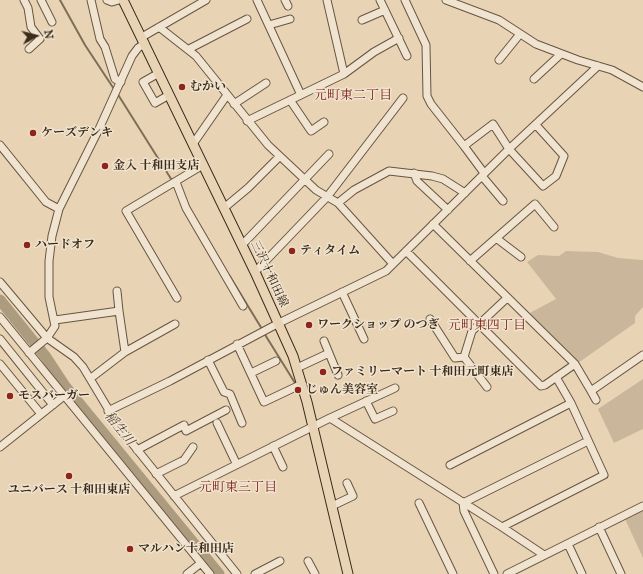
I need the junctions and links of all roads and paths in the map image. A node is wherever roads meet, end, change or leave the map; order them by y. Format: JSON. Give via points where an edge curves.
{"nodes":[{"id":1,"x":24,"y":0,"type":"edge"},
{"id":2,"x":41,"y":0,"type":"edge"},
{"id":3,"x":91,"y":0,"type":"edge"},
{"id":4,"x":107,"y":0,"type":"edge"},
{"id":5,"x":119,"y":0,"type":"edge"},
{"id":6,"x":124,"y":0,"type":"edge"},
{"id":7,"x":206,"y":0,"type":"edge"},
{"id":8,"x":257,"y":0,"type":"edge"},
{"id":9,"x":327,"y":0,"type":"edge"},
{"id":10,"x":380,"y":0,"type":"edge"},
{"id":11,"x":405,"y":0,"type":"edge"},
{"id":12,"x":446,"y":0,"type":"edge"},
{"id":13,"x":385,"y":10,"type":"junction"},
{"id":14,"x":247,"y":19,"type":"dead end"},
{"id":15,"x":290,"y":19,"type":"dead end"},
{"id":16,"x":362,"y":20,"type":"dead end"},
{"id":17,"x":52,"y":22,"type":"dead end"},
{"id":18,"x":269,"y":25,"type":"junction"},
{"id":19,"x":159,"y":27,"type":"junction"},
{"id":20,"x":520,"y":34,"type":"junction"},
{"id":21,"x":399,"y":38,"type":"junction"},
{"id":22,"x":143,"y":40,"type":"junction"},
{"id":23,"x":29,"y":49,"type":"dead end"},
{"id":24,"x":189,"y":49,"type":"junction"},
{"id":25,"x":560,"y":54,"type":"junction"},
{"id":26,"x":407,"y":56,"type":"dead end"},
{"id":27,"x":499,"y":60,"type":"dead end"},
{"id":28,"x":598,"y":66,"type":"junction"},
{"id":29,"x":159,"y":73,"type":"junction"},
{"id":30,"x":344,"y":74,"type":"junction"},
{"id":31,"x":534,"y":79,"type":"dead end"},
{"id":32,"x":121,"y":82,"type":"junction"},
{"id":33,"x":266,"y":83,"type":"dead end"},
{"id":34,"x":643,"y":87,"type":"edge"},
{"id":35,"x":169,"y":95,"type":"junction"},
{"id":36,"x":227,"y":95,"type":"junction"},
{"id":37,"x":301,"y":95,"type":"junction"},
{"id":38,"x":404,"y":98,"type":"dead end"},
{"id":39,"x":290,"y":100,"type":"junction"},
{"id":40,"x":234,"y":104,"type":"junction"},
{"id":41,"x":247,"y":121,"type":"junction"},
{"id":42,"x":324,"y":122,"type":"dead end"},
{"id":43,"x":536,"y":124,"type":"junction"},
{"id":44,"x":193,"y":144,"type":"junction"},
{"id":45,"x":0,"y":145,"type":"edge"},
{"id":46,"x":464,"y":146,"type":"junction"},
{"id":47,"x":509,"y":149,"type":"junction"},
{"id":48,"x":329,"y":154,"type":"dead end"},
{"id":49,"x":279,"y":157,"type":"junction"},
{"id":50,"x":203,"y":165,"type":"junction"},
{"id":51,"x":414,"y":173,"type":"junction"},
{"id":52,"x":483,"y":174,"type":"junction"},
{"id":53,"x":305,"y":181,"type":"junction"},
{"id":54,"x":176,"y":182,"type":"junction"},
{"id":55,"x":465,"y":193,"type":"junction"},
{"id":56,"x":327,"y":197,"type":"junction"},
{"id":57,"x":503,"y":200,"type":"dead end"},
{"id":58,"x":338,"y":202,"type":"junction"},
{"id":59,"x":224,"y":208,"type":"junction"},
{"id":60,"x":59,"y":209,"type":"junction"},
{"id":61,"x":448,"y":210,"type":"junction"},
{"id":62,"x":433,"y":224,"type":"junction"},
{"id":63,"x":554,"y":227,"type":"dead end"},
{"id":64,"x":496,"y":238,"type":"junction"},
{"id":65,"x":242,"y":245,"type":"junction"},
{"id":66,"x":406,"y":251,"type":"junction"},
{"id":67,"x":521,"y":257,"type":"dead end"},
{"id":68,"x":470,"y":261,"type":"junction"},
{"id":69,"x":393,"y":264,"type":"junction"},
{"id":70,"x":255,"y":272,"type":"junction"},
{"id":71,"x":0,"y":282,"type":"edge"},
{"id":72,"x":117,"y":291,"type":"dead end"},
{"id":73,"x":342,"y":292,"type":"junction"},
{"id":74,"x":177,"y":298,"type":"dead end"},
{"id":75,"x":507,"y":298,"type":"junction"},
{"id":76,"x":243,"y":306,"type":"dead end"},
{"id":77,"x":119,"y":311,"type":"junction"},
{"id":78,"x":0,"y":317,"type":"edge"},
{"id":79,"x":430,"y":319,"type":"dead end"},
{"id":80,"x":55,"y":320,"type":"junction"},
{"id":81,"x":279,"y":323,"type":"junction"},
{"id":82,"x":175,"y":324,"type":"dead end"},
{"id":83,"x":479,"y":324,"type":"junction"},
{"id":84,"x":0,"y":339,"type":"edge"},
{"id":85,"x":364,"y":339,"type":"dead end"},
{"id":86,"x":44,"y":341,"type":"junction"},
{"id":87,"x":324,"y":341,"type":"dead end"},
{"id":88,"x":237,"y":344,"type":"junction"},
{"id":89,"x":31,"y":351,"type":"junction"},
{"id":90,"x":125,"y":352,"type":"junction"},
{"id":91,"x":330,"y":353,"type":"junction"},
{"id":92,"x":643,"y":355,"type":"edge"},
{"id":93,"x":464,"y":357,"type":"junction"},
{"id":94,"x":208,"y":360,"type":"junction"},
{"id":95,"x":276,"y":361,"type":"dead end"},
{"id":96,"x":0,"y":364,"type":"edge"},
{"id":97,"x":575,"y":364,"type":"junction"},
{"id":98,"x":297,"y":368,"type":"junction"},
{"id":99,"x":251,"y":373,"type":"junction"},
{"id":100,"x":338,"y":375,"type":"dead end"},
{"id":101,"x":90,"y":378,"type":"junction"},
{"id":102,"x":556,"y":378,"type":"junction"},
{"id":103,"x":302,"y":384,"type":"junction"},
{"id":104,"x":487,"y":387,"type":"dead end"},
{"id":105,"x":394,"y":388,"type":"dead end"},
{"id":106,"x":592,"y":391,"type":"junction"},
{"id":107,"x":64,"y":396,"type":"junction"},
{"id":108,"x":596,"y":400,"type":"dead end"},
{"id":109,"x":366,"y":401,"type":"junction"},
{"id":110,"x":571,"y":403,"type":"junction"},
{"id":111,"x":53,"y":405,"type":"junction"},
{"id":112,"x":226,"y":410,"type":"dead end"},
{"id":113,"x":108,"y":411,"type":"junction"},
{"id":114,"x":393,"y":411,"type":"dead end"},
{"id":115,"x":41,"y":414,"type":"junction"},
{"id":116,"x":330,"y":418,"type":"junction"},
{"id":117,"x":217,"y":423,"type":"dead end"},
{"id":118,"x":242,"y":423,"type":"dead end"},
{"id":119,"x":312,"y":427,"type":"junction"},
{"id":120,"x":588,"y":441,"type":"junction"},
{"id":121,"x":1,"y":446,"type":"edge"},
{"id":122,"x":273,"y":446,"type":"junction"},
{"id":123,"x":193,"y":447,"type":"dead end"},
{"id":124,"x":137,"y":450,"type":"junction"},
{"id":125,"x":236,"y":464,"type":"junction"},
{"id":126,"x":450,"y":465,"type":"dead end"},
{"id":127,"x":283,"y":467,"type":"dead end"},
{"id":128,"x":156,"y":474,"type":"junction"},
{"id":129,"x":347,"y":483,"type":"dead end"},
{"id":130,"x":174,"y":496,"type":"junction"},
{"id":131,"x":419,"y":503,"type":"dead end"},
{"id":132,"x":464,"y":503,"type":"junction"},
{"id":133,"x":332,"y":506,"type":"junction"},
{"id":134,"x":643,"y":506,"type":"edge"},
{"id":135,"x":502,"y":527,"type":"junction"},
{"id":136,"x":599,"y":527,"type":"junction"},
{"id":137,"x":568,"y":544,"type":"junction"},
{"id":138,"x":544,"y":555,"type":"junction"},
{"id":139,"x":280,"y":561,"type":"dead end"},
{"id":140,"x":308,"y":561,"type":"dead end"},
{"id":141,"x":201,"y":563,"type":"junction"},
{"id":142,"x":511,"y":573,"type":"edge"},
{"id":143,"x":187,"y":574,"type":"edge"},
{"id":144,"x":210,"y":574,"type":"edge"},
{"id":145,"x":237,"y":574,"type":"edge"},
{"id":146,"x":255,"y":574,"type":"edge"},
{"id":147,"x":315,"y":574,"type":"edge"},
{"id":148,"x":348,"y":574,"type":"edge"},
{"id":149,"x":453,"y":574,"type":"edge"},
{"id":150,"x":494,"y":574,"type":"edge"},
{"id":151,"x":582,"y":574,"type":"edge"},
{"id":152,"x":621,"y":574,"type":"edge"}],
"edges":[{"from":1,"to":23,"type":"street","via":[[31,26],[40,39]]},
{"from":2,"to":17,"type":"street"},
{"from":3,"to":32,"type":"street","via":[[100,39],[115,79]]},
{"from":4,"to":5,"type":"street"},
{"from":6,"to":22,"type":"main road","name":"三沢十和田線"},
{"from":7,"to":19,"type":"street"},
{"from":8,"to":18,"type":"street"},
{"from":9,"to":30,"type":"street"},
{"from":10,"to":13,"type":"street"},
{"from":11,"to":46,"type":"street","via":[[426,45],[427,96]]},
{"from":12,"to":20,"type":"street","via":[[499,20]]},
{"from":13,"to":16,"type":"street"},
{"from":13,"to":21,"type":"street"},
{"from":14,"to":24,"type":"street"},
{"from":15,"to":18,"type":"street"},
{"from":18,"to":37,"type":"street"},
{"from":19,"to":22,"type":"street"},
{"from":19,"to":24,"type":"street"},
{"from":20,"to":25,"type":"street"},
{"from":20,"to":27,"type":"street"},
{"from":21,"to":26,"type":"street"},
{"from":21,"to":30,"type":"street"},
{"from":22,"to":29,"type":"main road","name":"三沢十和田線"},
{"from":22,"to":32,"type":"street","via":[[132,56]]},
{"from":24,"to":36,"type":"street"},
{"from":25,"to":28,"type":"street"},
{"from":25,"to":31,"type":"street"},
{"from":28,"to":34,"type":"street","via":[[612,70]]},
{"from":28,"to":43,"type":"street"},
{"from":29,"to":35,"type":"main road","name":"三沢十和田線"},
{"from":29,"to":35,"type":"street","via":[[143,82],[155,103]]},
{"from":30,"to":37,"type":"street"},
{"from":32,"to":60,"type":"street"},
{"from":33,"to":40,"type":"street"},
{"from":35,"to":44,"type":"main road","name":"三沢十和田線"},
{"from":36,"to":40,"type":"street"},
{"from":36,"to":44,"type":"street"},
{"from":37,"to":39,"type":"street"},
{"from":38,"to":56,"type":"street"},
{"from":39,"to":41,"type":"street"},
{"from":39,"to":42,"type":"street","via":[[311,131]]},
{"from":40,"to":41,"type":"street"},
{"from":41,"to":49,"type":"street"},
{"from":43,"to":47,"type":"street"},
{"from":43,"to":47,"type":"street","via":[[564,156],[556,176],[543,186]]},
{"from":44,"to":50,"type":"main road","name":"三沢十和田線"},
{"from":45,"to":60,"type":"street","via":[[46,202]]},
{"from":46,"to":47,"type":"street","via":[[493,124]]},
{"from":46,"to":52,"type":"street"},
{"from":47,"to":52,"type":"street"},
{"from":48,"to":53,"type":"street"},
{"from":49,"to":53,"type":"street"},
{"from":49,"to":59,"type":"street"},
{"from":50,"to":54,"type":"street"},
{"from":50,"to":59,"type":"main road","name":"三沢十和田線"},
{"from":51,"to":55,"type":"street","via":[[443,180]]},
{"from":51,"to":58,"type":"street","via":[[384,172]]},
{"from":51,"to":61,"type":"street","via":[[417,181]]},
{"from":52,"to":55,"type":"street"},
{"from":52,"to":57,"type":"street"},
{"from":53,"to":56,"type":"street"},
{"from":53,"to":65,"type":"street"},
{"from":54,"to":74,"type":"street","via":[[126,211]]},
{"from":54,"to":76,"type":"street","via":[[186,208]]},
{"from":55,"to":61,"type":"street"},
{"from":56,"to":58,"type":"street"},
{"from":56,"to":70,"type":"street"},
{"from":58,"to":69,"type":"street"},
{"from":59,"to":65,"type":"main road","name":"三沢十和田線"},
{"from":60,"to":80,"type":"street","via":[[48,261],[49,297]]},
{"from":61,"to":62,"type":"street"},
{"from":62,"to":66,"type":"street"},
{"from":62,"to":68,"type":"street"},
{"from":63,"to":64,"type":"street","via":[[535,204]]},
{"from":64,"to":67,"type":"street"},
{"from":64,"to":68,"type":"street"},
{"from":65,"to":70,"type":"main road","name":"三沢十和田線"},
{"from":66,"to":69,"type":"street"},
{"from":66,"to":83,"type":"street"},
{"from":68,"to":75,"type":"street"},
{"from":69,"to":73,"type":"street","via":[[378,275]]},
{"from":70,"to":81,"type":"main road","name":"三沢十和田線"},
{"from":71,"to":86,"type":"street"},
{"from":72,"to":77,"type":"street"},
{"from":73,"to":81,"type":"street"},
{"from":73,"to":85,"type":"street"},
{"from":75,"to":83,"type":"street"},
{"from":75,"to":97,"type":"street"},
{"from":77,"to":80,"type":"street"},
{"from":77,"to":90,"type":"street"},
{"from":78,"to":89,"type":"street"},
{"from":79,"to":93,"type":"street","via":[[455,358]]},
{"from":80,"to":86,"type":"street","via":[[53,332]]},
{"from":81,"to":88,"type":"street"},
{"from":81,"to":98,"type":"main road","name":"三沢十和田線"},
{"from":82,"to":90,"type":"street"},
{"from":83,"to":93,"type":"street","via":[[472,331]]},
{"from":83,"to":102,"type":"street","via":[[541,386]]},
{"from":84,"to":111,"type":"street"},
{"from":86,"to":89,"type":"street"},
{"from":86,"to":101,"type":"street","via":[[74,357]]},
{"from":87,"to":91,"type":"street"},
{"from":88,"to":94,"type":"street"},
{"from":88,"to":99,"type":"street"},
{"from":89,"to":107,"type":"street"},
{"from":90,"to":101,"type":"street"},
{"from":91,"to":98,"type":"street"},
{"from":91,"to":100,"type":"street"},
{"from":92,"to":106,"type":"street"},
{"from":93,"to":104,"type":"street"},
{"from":94,"to":113,"type":"street"},
{"from":94,"to":118,"type":"street","via":[[224,392],[230,394]]},
{"from":95,"to":99,"type":"street"},
{"from":96,"to":115,"type":"street"},
{"from":97,"to":102,"type":"street"},
{"from":97,"to":106,"type":"street"},
{"from":98,"to":103,"type":"main road","name":"三沢十和田線"},
{"from":99,"to":103,"type":"street","via":[[264,402]]},
{"from":101,"to":113,"type":"street"},
{"from":102,"to":110,"type":"street"},
{"from":103,"to":119,"type":"main road","name":"三沢十和田線"},
{"from":105,"to":109,"type":"street"},
{"from":106,"to":108,"type":"street"},
{"from":107,"to":111,"type":"street"},
{"from":107,"to":141,"type":"street"},
{"from":109,"to":114,"type":"street","via":[[375,419]]},
{"from":109,"to":116,"type":"street"},
{"from":110,"to":120,"type":"street"},
{"from":110,"to":126,"type":"street"},
{"from":111,"to":115,"type":"street"},
{"from":112,"to":124,"type":"street","via":[[186,431],[184,425]]},
{"from":113,"to":124,"type":"street"},
{"from":115,"to":121,"type":"street"},
{"from":116,"to":119,"type":"street"},
{"from":116,"to":132,"type":"street"},
{"from":117,"to":125,"type":"street"},
{"from":119,"to":122,"type":"street"},
{"from":119,"to":133,"type":"main road","name":"三沢十和田線"},
{"from":120,"to":132,"type":"street"},
{"from":120,"to":135,"type":"street","via":[[604,475]]},
{"from":122,"to":125,"type":"street"},
{"from":122,"to":127,"type":"street"},
{"from":123,"to":128,"type":"street","via":[[184,460]]},
{"from":124,"to":128,"type":"street"},
{"from":125,"to":130,"type":"street"},
{"from":128,"to":130,"type":"street"},
{"from":129,"to":133,"type":"street","via":[[353,496]]},
{"from":130,"to":145,"type":"street"},
{"from":131,"to":149,"type":"street"},
{"from":132,"to":135,"type":"street"},
{"from":132,"to":150,"type":"street","via":[[464,511]]},
{"from":133,"to":148,"type":"main road","name":"三沢十和田線"},
{"from":134,"to":136,"type":"street"},
{"from":135,"to":138,"type":"street"},
{"from":136,"to":137,"type":"street"},
{"from":136,"to":152,"type":"street"},
{"from":137,"to":138,"type":"street"},
{"from":137,"to":151,"type":"street"},
{"from":138,"to":142,"type":"street"},
{"from":139,"to":146,"type":"street"},
{"from":140,"to":147,"type":"street"},
{"from":141,"to":143,"type":"street"},
{"from":141,"to":144,"type":"street"}]}
